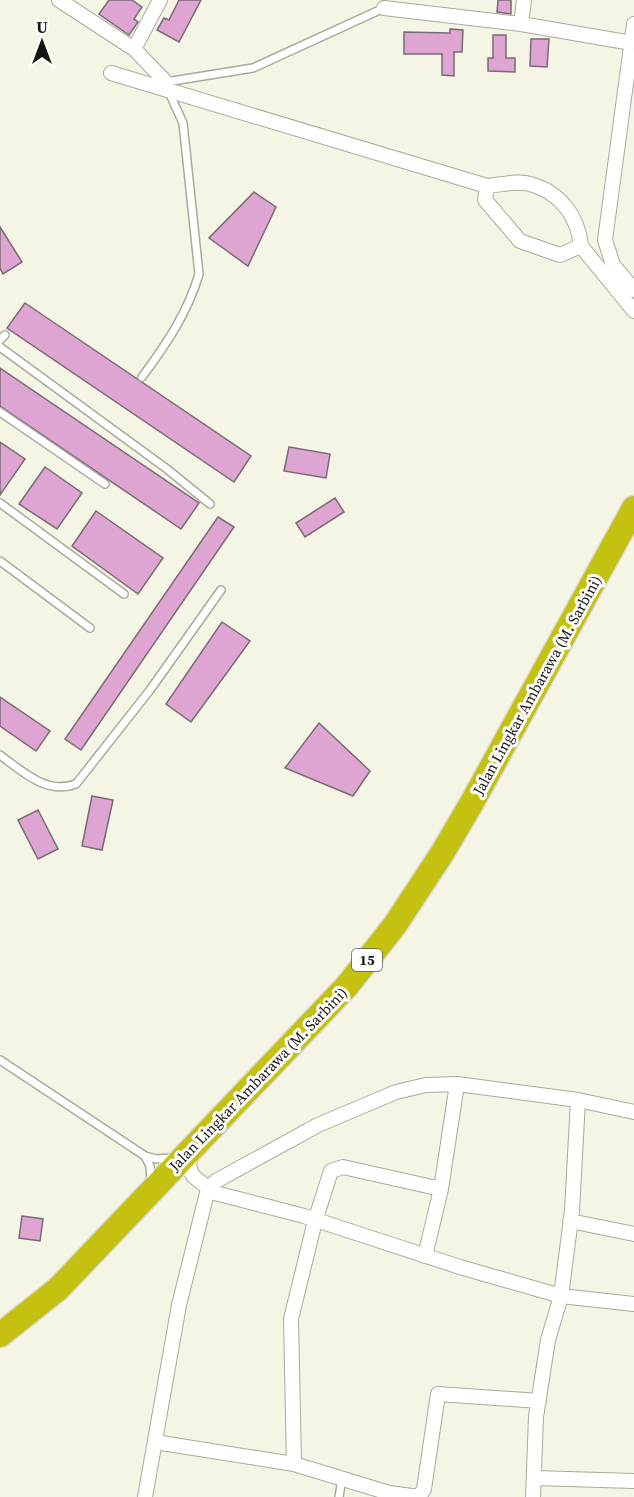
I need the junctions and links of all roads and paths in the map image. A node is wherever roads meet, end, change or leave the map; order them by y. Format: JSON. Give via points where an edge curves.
{"nodes":[{"id":1,"x":59,"y":0,"type":"edge"},
{"id":2,"x":160,"y":0,"type":"edge"},
{"id":3,"x":524,"y":0,"type":"edge"},
{"id":4,"x":384,"y":8,"type":"joint"},
{"id":5,"x":521,"y":24,"type":"junction"},
{"id":6,"x":634,"y":24,"type":"edge"},
{"id":7,"x":632,"y":44,"type":"junction"},
{"id":8,"x":134,"y":49,"type":"junction"},
{"id":9,"x":111,"y":73,"type":"dead end"},
{"id":10,"x":167,"y":86,"type":"junction"},
{"id":11,"x":487,"y":186,"type":"junction"},
{"id":12,"x":580,"y":246,"type":"junction"},
{"id":13,"x":634,"y":290,"type":"edge"},
{"id":14,"x":634,"y":311,"type":"edge"},
{"id":15,"x":0,"y":347,"type":"edge"},
{"id":16,"x":142,"y":377,"type":"dead end"},
{"id":17,"x":0,"y":411,"type":"edge"},
{"id":18,"x":105,"y":484,"type":"dead end"},
{"id":19,"x":0,"y":503,"type":"edge"},
{"id":20,"x":210,"y":504,"type":"dead end"},
{"id":21,"x":634,"y":508,"type":"edge"},
{"id":22,"x":0,"y":561,"type":"edge"},
{"id":23,"x":221,"y":590,"type":"dead end"},
{"id":24,"x":124,"y":594,"type":"dead end"},
{"id":25,"x":90,"y":628,"type":"dead end"},
{"id":26,"x":0,"y":755,"type":"edge"},
{"id":27,"x":0,"y":1060,"type":"edge"},
{"id":28,"x":457,"y":1084,"type":"junction"},
{"id":29,"x":578,"y":1100,"type":"junction"},
{"id":30,"x":634,"y":1112,"type":"edge"},
{"id":31,"x":145,"y":1156,"type":"junction"},
{"id":32,"x":190,"y":1160,"type":"junction"},
{"id":33,"x":154,"y":1189,"type":"junction"},
{"id":34,"x":208,"y":1189,"type":"junction"},
{"id":35,"x":441,"y":1189,"type":"junction"},
{"id":36,"x":315,"y":1221,"type":"junction"},
{"id":37,"x":570,"y":1221,"type":"junction"},
{"id":38,"x":634,"y":1234,"type":"edge"},
{"id":39,"x":425,"y":1256,"type":"junction"},
{"id":40,"x":561,"y":1296,"type":"junction"},
{"id":41,"x":634,"y":1304,"type":"edge"},
{"id":42,"x":0,"y":1335,"type":"edge"},
{"id":43,"x":539,"y":1401,"type":"junction"},
{"id":44,"x":155,"y":1442,"type":"junction"},
{"id":45,"x":294,"y":1464,"type":"junction"},
{"id":46,"x":342,"y":1478,"type":"junction"},
{"id":47,"x":534,"y":1478,"type":"junction"},
{"id":48,"x":634,"y":1481,"type":"edge"},
{"id":49,"x":145,"y":1497,"type":"edge"},
{"id":50,"x":339,"y":1497,"type":"edge"},
{"id":51,"x":419,"y":1497,"type":"edge"},
{"id":52,"x":533,"y":1497,"type":"edge"}],
"edges":[{"from":1,"to":8,"type":"street"},
{"from":2,"to":8,"type":"street"},
{"from":3,"to":5,"type":"street"},
{"from":4,"to":5,"type":"street"},
{"from":4,"to":10,"type":"lane","via":[[253,68]]},
{"from":5,"to":7,"type":"street"},
{"from":6,"to":7,"type":"street"},
{"from":7,"to":13,"type":"street","via":[[605,240],[612,265]]},
{"from":8,"to":10,"type":"street"},
{"from":9,"to":10,"type":"street"},
{"from":10,"to":11,"type":"street"},
{"from":10,"to":16,"type":"lane","via":[[183,123],[199,274],[181,319]]},
{"from":11,"to":12,"type":"street","via":[[529,183],[563,200],[579,229]]},
{"from":11,"to":12,"type":"street","via":[[485,200],[520,241],[560,255]]},
{"from":12,"to":14,"type":"street"},
{"from":15,"to":20,"type":"lane"},
{"from":17,"to":18,"type":"lane"},
{"from":19,"to":24,"type":"lane"},
{"from":21,"to":32,"type":"highway","name":"Jalan Lingkar Ambarawa (M. Sarbini)","number":"15","via":[[474,799],[395,925],[347,986]]},
{"from":22,"to":25,"type":"lane"},
{"from":23,"to":26,"type":"lane","via":[[76,784],[54,788],[31,778]]},
{"from":27,"to":31,"type":"lane"},
{"from":28,"to":29,"type":"street"},
{"from":28,"to":34,"type":"street","via":[[426,1085],[396,1092],[318,1125]]},
{"from":28,"to":35,"type":"street"},
{"from":29,"to":30,"type":"street"},
{"from":29,"to":37,"type":"street"},
{"from":31,"to":32,"type":"lane"},
{"from":31,"to":33,"type":"lane"},
{"from":32,"to":33,"type":"highway","name":"Jalan Lingkar Ambarawa (M. Sarbini)","number":"15"},
{"from":32,"to":34,"type":"street"},
{"from":33,"to":42,"type":"highway","name":"Jalan Lingkar Ambarawa (M. Sarbini)","number":"15","via":[[58,1289]]},
{"from":34,"to":36,"type":"street"},
{"from":34,"to":44,"type":"street","via":[[179,1305]]},
{"from":35,"to":36,"type":"street","via":[[335,1167]]},
{"from":35,"to":39,"type":"street"},
{"from":36,"to":39,"type":"street"},
{"from":36,"to":45,"type":"street","via":[[291,1319]]},
{"from":37,"to":38,"type":"street"},
{"from":37,"to":40,"type":"street"},
{"from":39,"to":40,"type":"street"},
{"from":40,"to":41,"type":"street"},
{"from":40,"to":43,"type":"street","via":[[548,1340]]},
{"from":43,"to":47,"type":"street"},
{"from":43,"to":51,"type":"street","via":[[438,1394],[424,1489]]},
{"from":44,"to":45,"type":"street"},
{"from":44,"to":49,"type":"street"},
{"from":45,"to":46,"type":"street"},
{"from":46,"to":50,"type":"lane"},
{"from":46,"to":51,"type":"street","via":[[389,1493]]},
{"from":47,"to":48,"type":"street"},
{"from":47,"to":52,"type":"street"}]}
